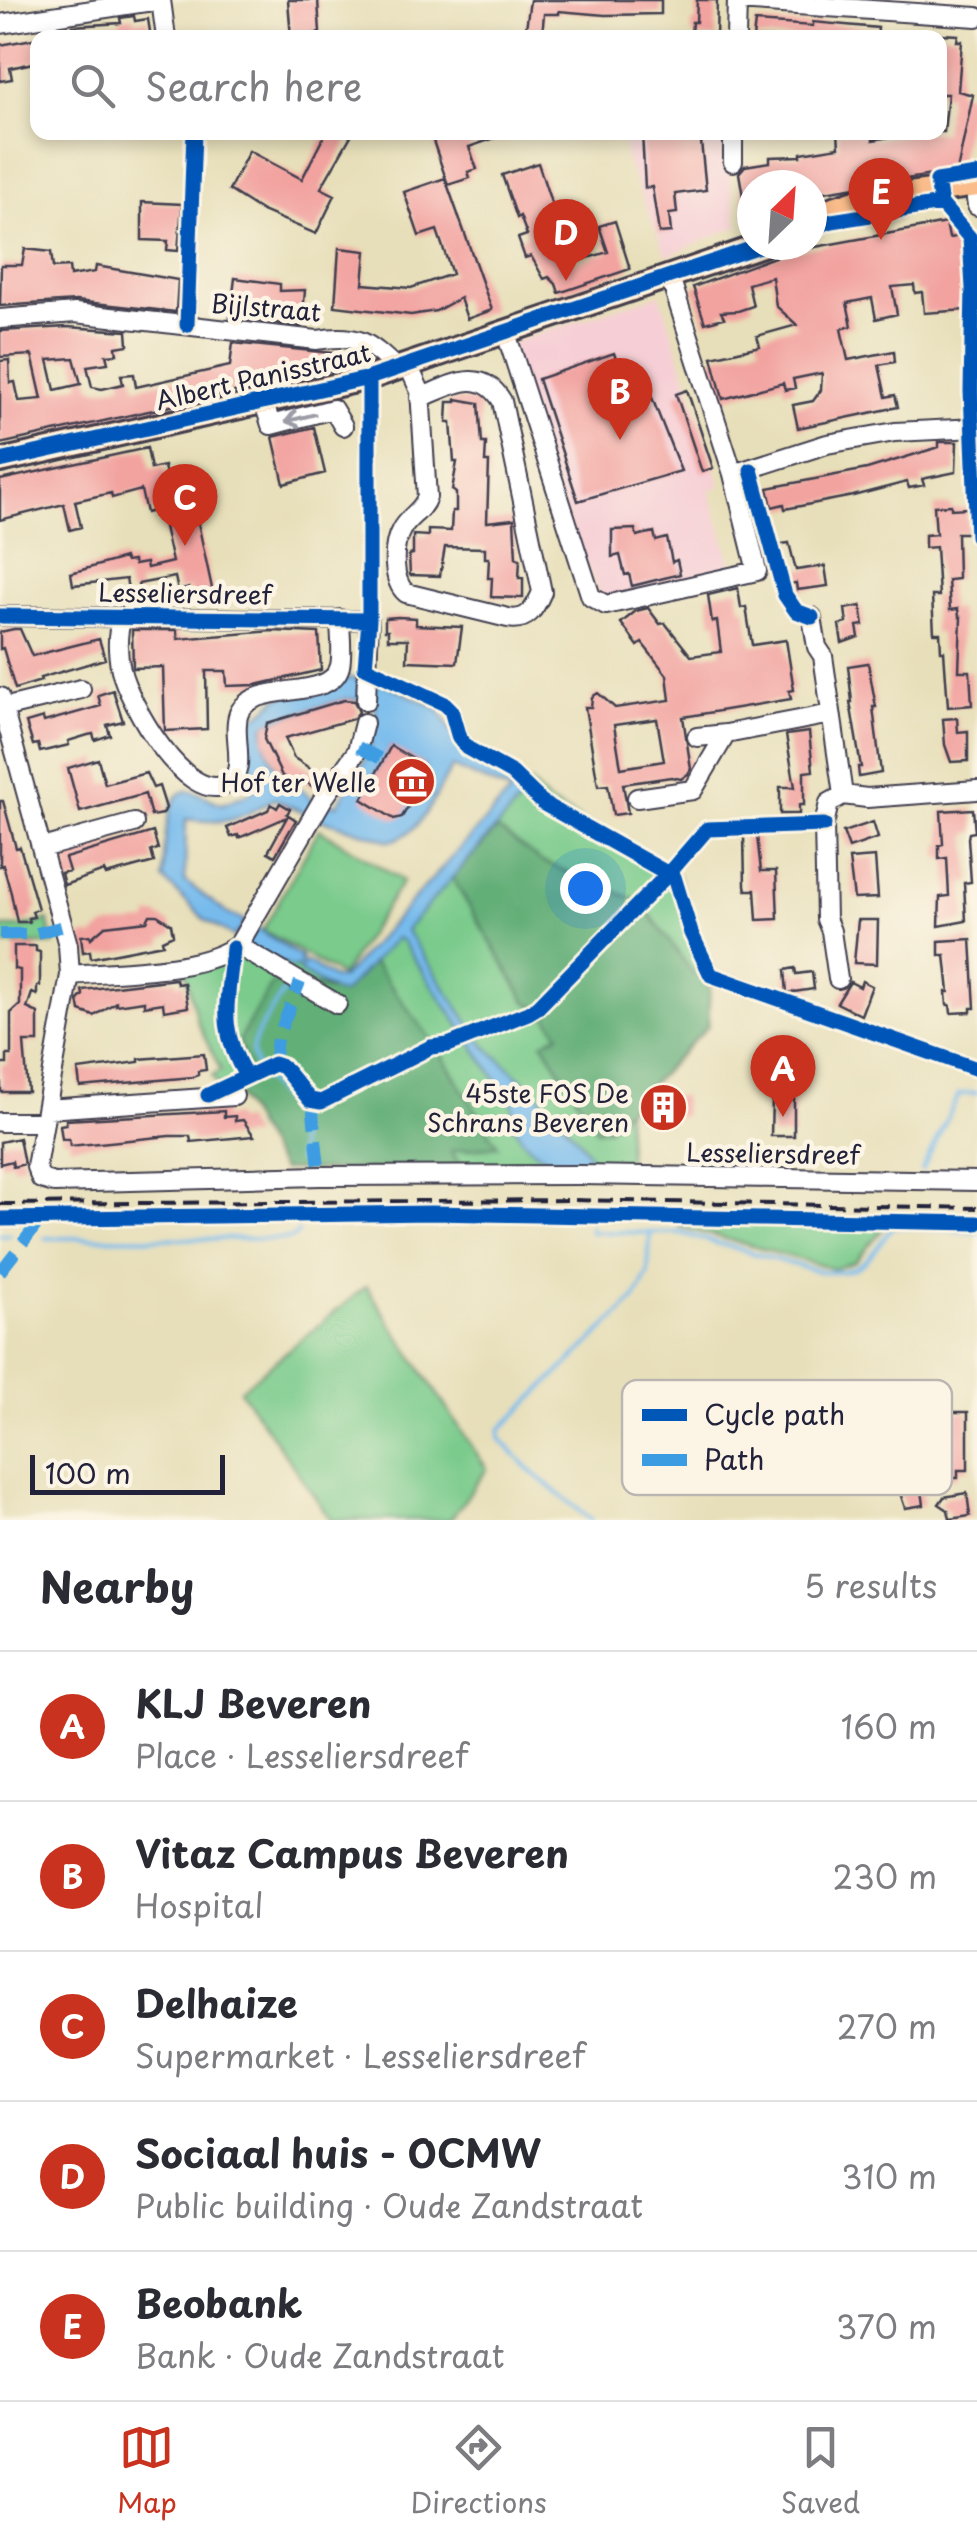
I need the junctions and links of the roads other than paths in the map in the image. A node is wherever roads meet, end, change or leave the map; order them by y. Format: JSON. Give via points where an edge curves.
{"nodes":[{"id":1,"x":160,"y":0,"type":"edge"},
{"id":2,"x":736,"y":0,"type":"edge"},
{"id":3,"x":900,"y":5,"type":"edge"},
{"id":4,"x":972,"y":11,"type":"edge"},
{"id":5,"x":0,"y":24,"type":"edge"},
{"id":6,"x":165,"y":30,"type":"edge"},
{"id":7,"x":736,"y":30,"type":"edge"},
{"id":8,"x":734,"y":140,"type":"edge"},
{"id":9,"x":733,"y":162,"type":"dead end"},
{"id":10,"x":977,"y":190,"type":"edge"},
{"id":11,"x":827,"y":210,"type":"edge"},
{"id":12,"x":827,"y":223,"type":"edge"},
{"id":13,"x":737,"y":249,"type":"edge"},
{"id":14,"x":737,"y":253,"type":"edge"},
{"id":15,"x":726,"y":256,"type":"junction"},
{"id":16,"x":670,"y":277,"type":"junction"},
{"id":17,"x":0,"y":319,"type":"edge"},
{"id":18,"x":506,"y":333,"type":"junction"},
{"id":19,"x":403,"y":367,"type":"junction"},
{"id":20,"x":420,"y":398,"type":"junction"},
{"id":21,"x":258,"y":404,"type":"junction"},
{"id":22,"x":343,"y":426,"type":"dead end"},
{"id":23,"x":977,"y":428,"type":"edge"},
{"id":24,"x":268,"y":441,"type":"dead end"},
{"id":25,"x":0,"y":461,"type":"edge"},
{"id":26,"x":733,"y":474,"type":"junction"},
{"id":27,"x":0,"y":616,"type":"edge"},
{"id":28,"x":122,"y":617,"type":"junction"},
{"id":29,"x":812,"y":617,"type":"dead end"},
{"id":30,"x":340,"y":620,"type":"junction"},
{"id":31,"x":81,"y":688,"type":"dead end"},
{"id":32,"x":366,"y":701,"type":"dead end"},
{"id":33,"x":2,"y":702,"type":"edge"},
{"id":34,"x":831,"y":714,"type":"junction"},
{"id":35,"x":364,"y":723,"type":"dead end"},
{"id":36,"x":726,"y":734,"type":"junction"},
{"id":37,"x":697,"y":737,"type":"dead end"},
{"id":38,"x":977,"y":790,"type":"edge"},
{"id":39,"x":842,"y":795,"type":"junction"},
{"id":40,"x":637,"y":798,"type":"dead end"},
{"id":41,"x":134,"y":823,"type":"dead end"},
{"id":42,"x":42,"y":848,"type":"junction"},
{"id":43,"x":238,"y":945,"type":"junction"},
{"id":44,"x":70,"y":974,"type":"junction"},
{"id":45,"x":838,"y":979,"type":"dead end"},
{"id":46,"x":337,"y":1004,"type":"dead end"},
{"id":47,"x":234,"y":1096,"type":"dead end"},
{"id":48,"x":46,"y":1116,"type":"junction"},
{"id":49,"x":0,"y":1122,"type":"edge"},
{"id":50,"x":977,"y":1180,"type":"edge"}],
"edges":[{"from":1,"to":5,"type":"street"},
{"from":1,"to":6,"type":"street"},
{"from":2,"to":3,"type":"street","via":[[862,12]]},
{"from":2,"to":7,"type":"street"},
{"from":3,"to":4,"type":"street"},
{"from":8,"to":9,"type":"street"},
{"from":10,"to":11,"type":"main road","via":[[856,201]]},
{"from":10,"to":12,"type":"main road"},
{"from":13,"to":15,"type":"main road"},
{"from":14,"to":15,"type":"main road"},
{"from":15,"to":16,"type":"main road","name":"Albert Panisstraat"},
{"from":16,"to":18,"type":"main road","name":"Albert Panisstraat"},
{"from":16,"to":26,"type":"street"},
{"from":17,"to":19,"type":"street","name":"Bijlstraat","via":[[75,313],[317,340],[354,336]]},
{"from":18,"to":19,"type":"main road","name":"Albert Panisstraat"},
{"from":18,"to":26,"type":"street","via":[[591,597],[606,605],[756,571]]},
{"from":19,"to":20,"type":"street"},
{"from":19,"to":21,"type":"main road","name":"Albert Panisstraat"},
{"from":20,"to":20,"type":"street","via":[[427,497],[398,538],[399,587],[524,617],[542,592],[502,400],[480,380]]},
{"from":22,"to":21,"type":"street","one_way":true,"via":[[333,409],[271,425]]},
{"from":21,"to":24,"type":"street"},
{"from":21,"to":25,"type":"main road","name":"Albert Panisstraat","via":[[190,428]]},
{"from":23,"to":26,"type":"street","via":[[827,444]]},
{"from":27,"to":28,"type":"street","name":"Lesseliersdreef"},
{"from":28,"to":30,"type":"street","name":"Lesseliersdreef"},
{"from":28,"to":30,"type":"street","via":[[120,667],[127,688],[180,771],[212,788],[234,777],[236,724],[250,700],[318,686],[334,676],[340,667]]},
{"from":29,"to":34,"type":"street"},
{"from":30,"to":32,"type":"street","name":"Lesseliersdreef","via":[[370,620]]},
{"from":31,"to":33,"type":"street","name":"Lesseliersdreef"},
{"from":33,"to":42,"type":"street","name":"Lesseliersdreef"},
{"from":34,"to":36,"type":"street"},
{"from":34,"to":39,"type":"street"},
{"from":35,"to":43,"type":"street","via":[[357,751]]},
{"from":36,"to":37,"type":"street"},
{"from":36,"to":40,"type":"street","via":[[693,790]]},
{"from":38,"to":39,"type":"street"},
{"from":39,"to":45,"type":"street","via":[[829,804],[824,825],[826,919]]},
{"from":41,"to":42,"type":"street"},
{"from":42,"to":44,"type":"street","name":"Lesseliersdreef"},
{"from":43,"to":44,"type":"street","via":[[175,965]]},
{"from":43,"to":46,"type":"street"},
{"from":44,"to":48,"type":"street","name":"Lesseliersdreef"},
{"from":47,"to":48,"type":"street"},
{"from":48,"to":49,"type":"street"},
{"from":48,"to":50,"type":"street","name":"Lesseliersdreef","via":[[36,1167],[40,1179],[54,1182],[413,1175]]}]}
